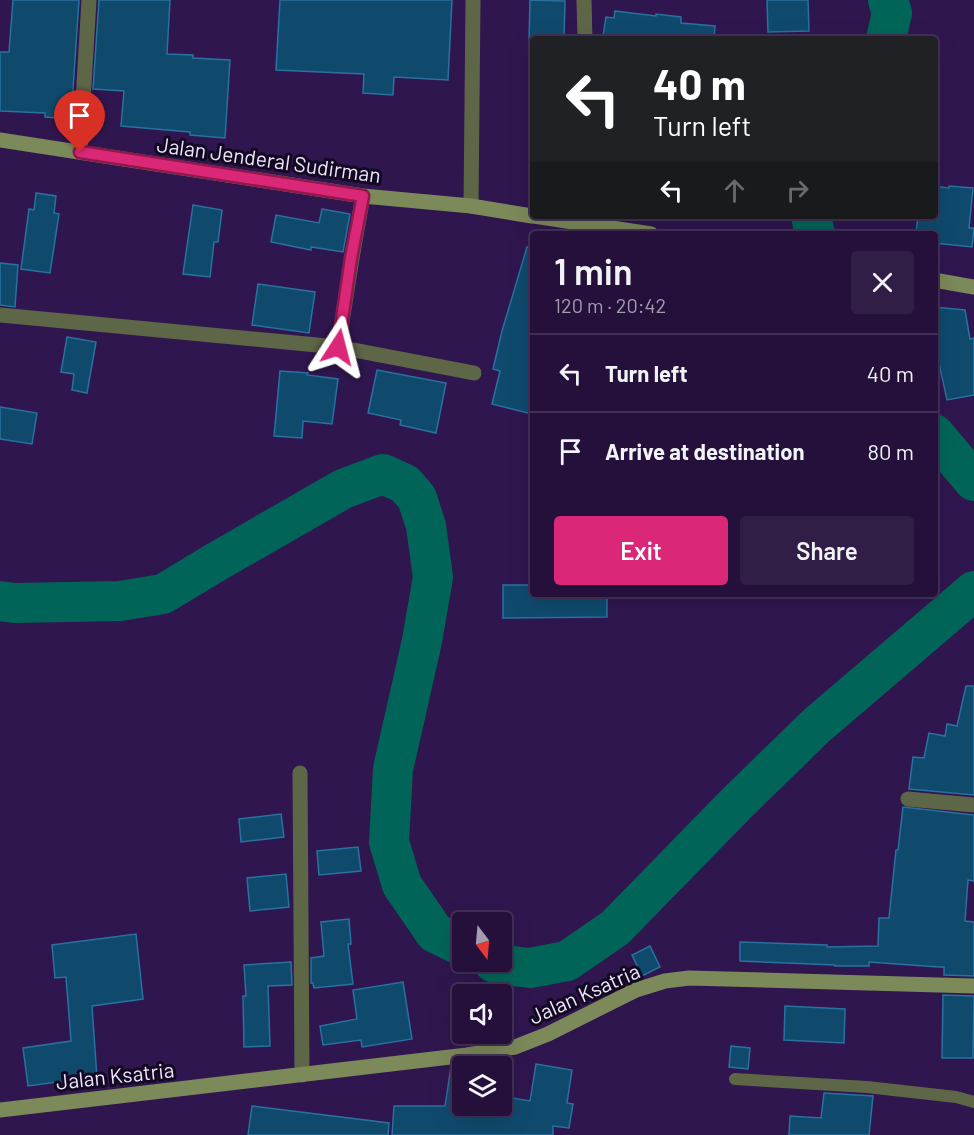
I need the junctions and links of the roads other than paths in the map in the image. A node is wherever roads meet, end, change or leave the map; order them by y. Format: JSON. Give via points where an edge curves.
{"nodes":[{"id":1,"x":89,"y":0,"type":"edge"},
{"id":2,"x":473,"y":0,"type":"edge"},
{"id":3,"x":584,"y":0,"type":"edge"},
{"id":4,"x":585,"y":36,"type":"edge"},
{"id":5,"x":0,"y":140,"type":"edge"},
{"id":6,"x":80,"y":152,"type":"junction"},
{"id":7,"x":363,"y":196,"type":"junction"},
{"id":8,"x":471,"y":206,"type":"junction"},
{"id":9,"x":530,"y":216,"type":"edge"},
{"id":10,"x":578,"y":220,"type":"edge"},
{"id":11,"x":635,"y":231,"type":"edge"},
{"id":12,"x":938,"y":281,"type":"edge"},
{"id":13,"x":974,"y":286,"type":"edge"},
{"id":14,"x":0,"y":315,"type":"edge"},
{"id":15,"x":338,"y":347,"type":"junction"},
{"id":16,"x":474,"y":373,"type":"dead end"},
{"id":17,"x":300,"y":773,"type":"dead end"},
{"id":18,"x":908,"y":799,"type":"dead end"},
{"id":19,"x":974,"y":805,"type":"edge"},
{"id":20,"x":974,"y":986,"type":"edge"},
{"id":21,"x":302,"y":1075,"type":"junction"},
{"id":22,"x":735,"y":1079,"type":"dead end"},
{"id":23,"x":974,"y":1102,"type":"edge"},
{"id":24,"x":0,"y":1110,"type":"edge"}],
"edges":[{"from":1,"to":6,"type":"street"},
{"from":2,"to":8,"type":"street"},
{"from":3,"to":4,"type":"street"},
{"from":5,"to":6,"type":"street","name":"Jalan Jenderal Sudirman"},
{"from":6,"to":7,"type":"street","name":"Jalan Jenderal Sudirman"},
{"from":7,"to":8,"type":"street","name":"Jalan Jenderal Sudirman"},
{"from":7,"to":15,"type":"street"},
{"from":8,"to":9,"type":"street","name":"Jalan Jenderal Sudirman"},
{"from":10,"to":11,"type":"street","name":"Jalan Jenderal Sudirman"},
{"from":12,"to":13,"type":"street"},
{"from":14,"to":15,"type":"street"},
{"from":15,"to":16,"type":"street"},
{"from":17,"to":21,"type":"street"},
{"from":18,"to":19,"type":"street"},
{"from":20,"to":21,"type":"street","name":"Jalan Ksatria","via":[[689,978],[665,981],[636,990],[515,1047]]},
{"from":21,"to":24,"type":"street","name":"Jalan Ksatria"},
{"from":22,"to":23,"type":"lane","via":[[867,1087]]}]}
